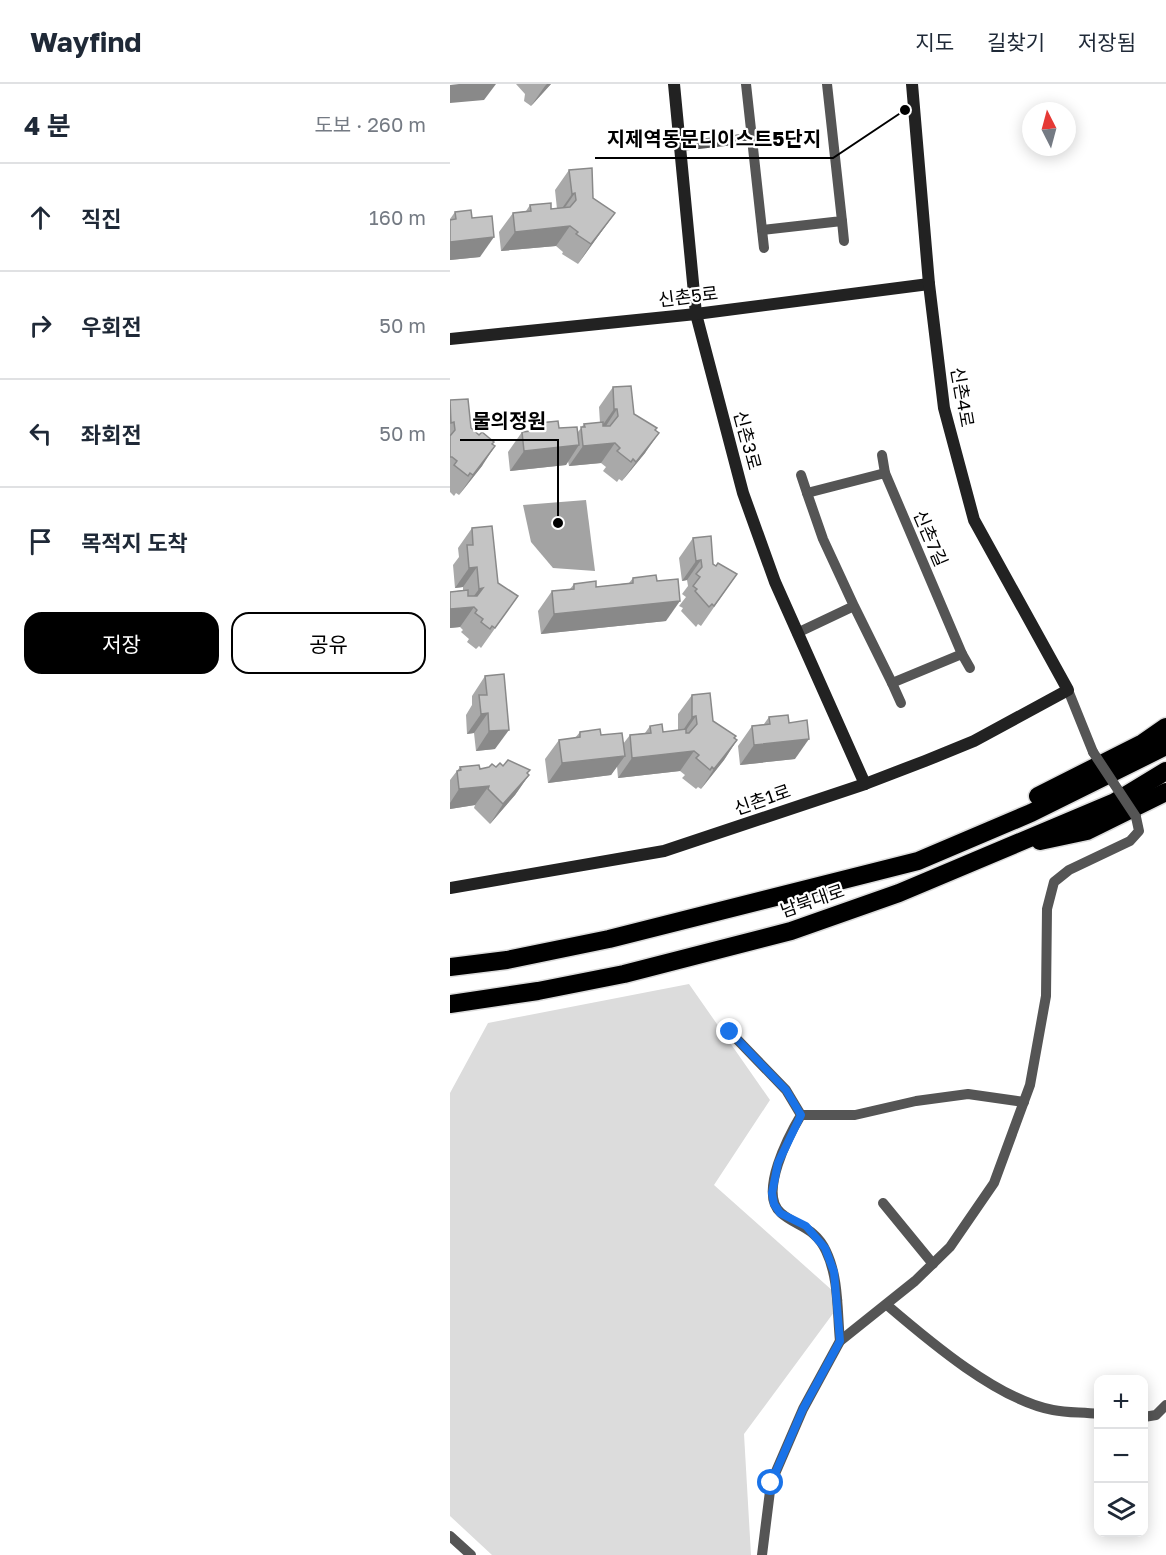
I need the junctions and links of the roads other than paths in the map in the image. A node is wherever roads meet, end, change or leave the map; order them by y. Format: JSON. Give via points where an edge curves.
{"nodes":[{"id":1,"x":674,"y":84,"type":"edge"},
{"id":2,"x":746,"y":84,"type":"edge"},
{"id":3,"x":827,"y":84,"type":"edge"},
{"id":4,"x":912,"y":84,"type":"edge"},
{"id":5,"x":751,"y":138,"type":"junction"},
{"id":6,"x":681,"y":146,"type":"junction"},
{"id":7,"x":842,"y":221,"type":"junction"},
{"id":8,"x":762,"y":230,"type":"junction"},
{"id":9,"x":844,"y":241,"type":"dead end"},
{"id":10,"x":765,"y":248,"type":"dead end"},
{"id":11,"x":929,"y":284,"type":"junction"},
{"id":12,"x":696,"y":314,"type":"junction"},
{"id":13,"x":450,"y":339,"type":"edge"},
{"id":14,"x":882,"y":455,"type":"dead end"},
{"id":15,"x":885,"y":473,"type":"junction"},
{"id":16,"x":801,"y":475,"type":"dead end"},
{"id":17,"x":807,"y":493,"type":"junction"},
{"id":18,"x":854,"y":606,"type":"junction"},
{"id":19,"x":797,"y":633,"type":"junction"},
{"id":20,"x":962,"y":654,"type":"junction"},
{"id":21,"x":970,"y":668,"type":"dead end"},
{"id":22,"x":892,"y":683,"type":"junction"},
{"id":23,"x":1068,"y":690,"type":"junction"},
{"id":24,"x":901,"y":703,"type":"dead end"},
{"id":25,"x":1166,"y":727,"type":"edge"},
{"id":26,"x":1166,"y":746,"type":"edge"},
{"id":27,"x":1166,"y":771,"type":"edge"},
{"id":28,"x":865,"y":784,"type":"junction"},
{"id":29,"x":1166,"y":792,"type":"edge"},
{"id":30,"x":976,"y":837,"type":"junction"},
{"id":31,"x":1009,"y":846,"type":"junction"},
{"id":32,"x":450,"y":888,"type":"edge"},
{"id":33,"x":450,"y":967,"type":"edge"},
{"id":34,"x":450,"y":1004,"type":"edge"},
{"id":35,"x":730,"y":1032,"type":"dead end"},
{"id":36,"x":1024,"y":1102,"type":"junction"},
{"id":37,"x":801,"y":1115,"type":"junction"},
{"id":38,"x":884,"y":1203,"type":"dead end"},
{"id":39,"x":933,"y":1264,"type":"junction"},
{"id":40,"x":887,"y":1305,"type":"junction"},
{"id":41,"x":840,"y":1341,"type":"junction"},
{"id":42,"x":1166,"y":1405,"type":"edge"},
{"id":43,"x":1094,"y":1414,"type":"edge"},
{"id":44,"x":1148,"y":1416,"type":"edge"},
{"id":45,"x":450,"y":1536,"type":"edge"},
{"id":46,"x":471,"y":1555,"type":"edge"},
{"id":47,"x":762,"y":1555,"type":"edge"}],
"edges":[{"from":1,"to":6,"type":"street","name":"신촌3로"},
{"from":2,"to":5,"type":"street"},
{"from":3,"to":7,"type":"street"},
{"from":4,"to":11,"type":"street","name":"신촌4로"},
{"from":5,"to":6,"type":"street"},
{"from":5,"to":8,"type":"street"},
{"from":6,"to":12,"type":"street","name":"신촌3로"},
{"from":7,"to":8,"type":"street"},
{"from":7,"to":9,"type":"street"},
{"from":8,"to":10,"type":"street"},
{"from":11,"to":12,"type":"street","name":"신촌5로"},
{"from":11,"to":23,"type":"street","name":"신촌4로","via":[[944,408],[974,520]]},
{"from":12,"to":13,"type":"street","name":"신촌5로"},
{"from":12,"to":19,"type":"street","name":"신촌3로","via":[[743,493]]},
{"from":14,"to":15,"type":"street","name":"신촌7길"},
{"from":15,"to":17,"type":"street"},
{"from":15,"to":20,"type":"street","name":"신촌7길"},
{"from":16,"to":17,"type":"street"},
{"from":17,"to":18,"type":"street"},
{"from":18,"to":19,"type":"street"},
{"from":18,"to":22,"type":"street"},
{"from":19,"to":28,"type":"street","name":"신촌3로"},
{"from":20,"to":21,"type":"street","name":"신촌7길"},
{"from":20,"to":22,"type":"street"},
{"from":22,"to":24,"type":"street"},
{"from":23,"to":28,"type":"street","name":"신촌1로","via":[[974,741]]},
{"from":23,"to":36,"type":"street","bridge":true,"via":[[1093,752],[1136,817],[1139,831],[1130,841],[1069,870],[1054,882],[1047,909],[1046,996]]},
{"from":25,"to":30,"type":"highway","via":[[1143,743],[994,819]]},
{"from":26,"to":30,"type":"highway","name":"남북대로"},
{"from":27,"to":31,"type":"highway","name":"남북대로","via":[[1114,802]]},
{"from":28,"to":32,"type":"street","name":"신촌1로","via":[[664,851]]},
{"from":29,"to":31,"type":"highway","via":[[1087,831]]},
{"from":30,"to":33,"type":"highway","name":"남북대로","via":[[918,861],[609,939]]},
{"from":31,"to":34,"type":"highway","name":"남북대로","via":[[899,893],[791,931],[624,974],[538,992]]},
{"from":35,"to":37,"type":"street","via":[[786,1090]]},
{"from":36,"to":37,"type":"street","via":[[968,1094],[855,1115]]},
{"from":36,"to":39,"type":"street","via":[[994,1183],[950,1247]]},
{"from":37,"to":41,"type":"street","via":[[778,1163],[772,1193],[780,1213],[806,1226],[825,1248],[834,1272]]},
{"from":38,"to":39,"type":"street"},
{"from":39,"to":40,"type":"street"},
{"from":40,"to":41,"type":"street"},
{"from":40,"to":43,"type":"street","via":[[954,1358],[1017,1396],[1051,1410]]},
{"from":41,"to":47,"type":"street","via":[[803,1409],[771,1483]]},
{"from":42,"to":44,"type":"street","via":[[1156,1415]]},
{"from":45,"to":46,"type":"street"}]}
